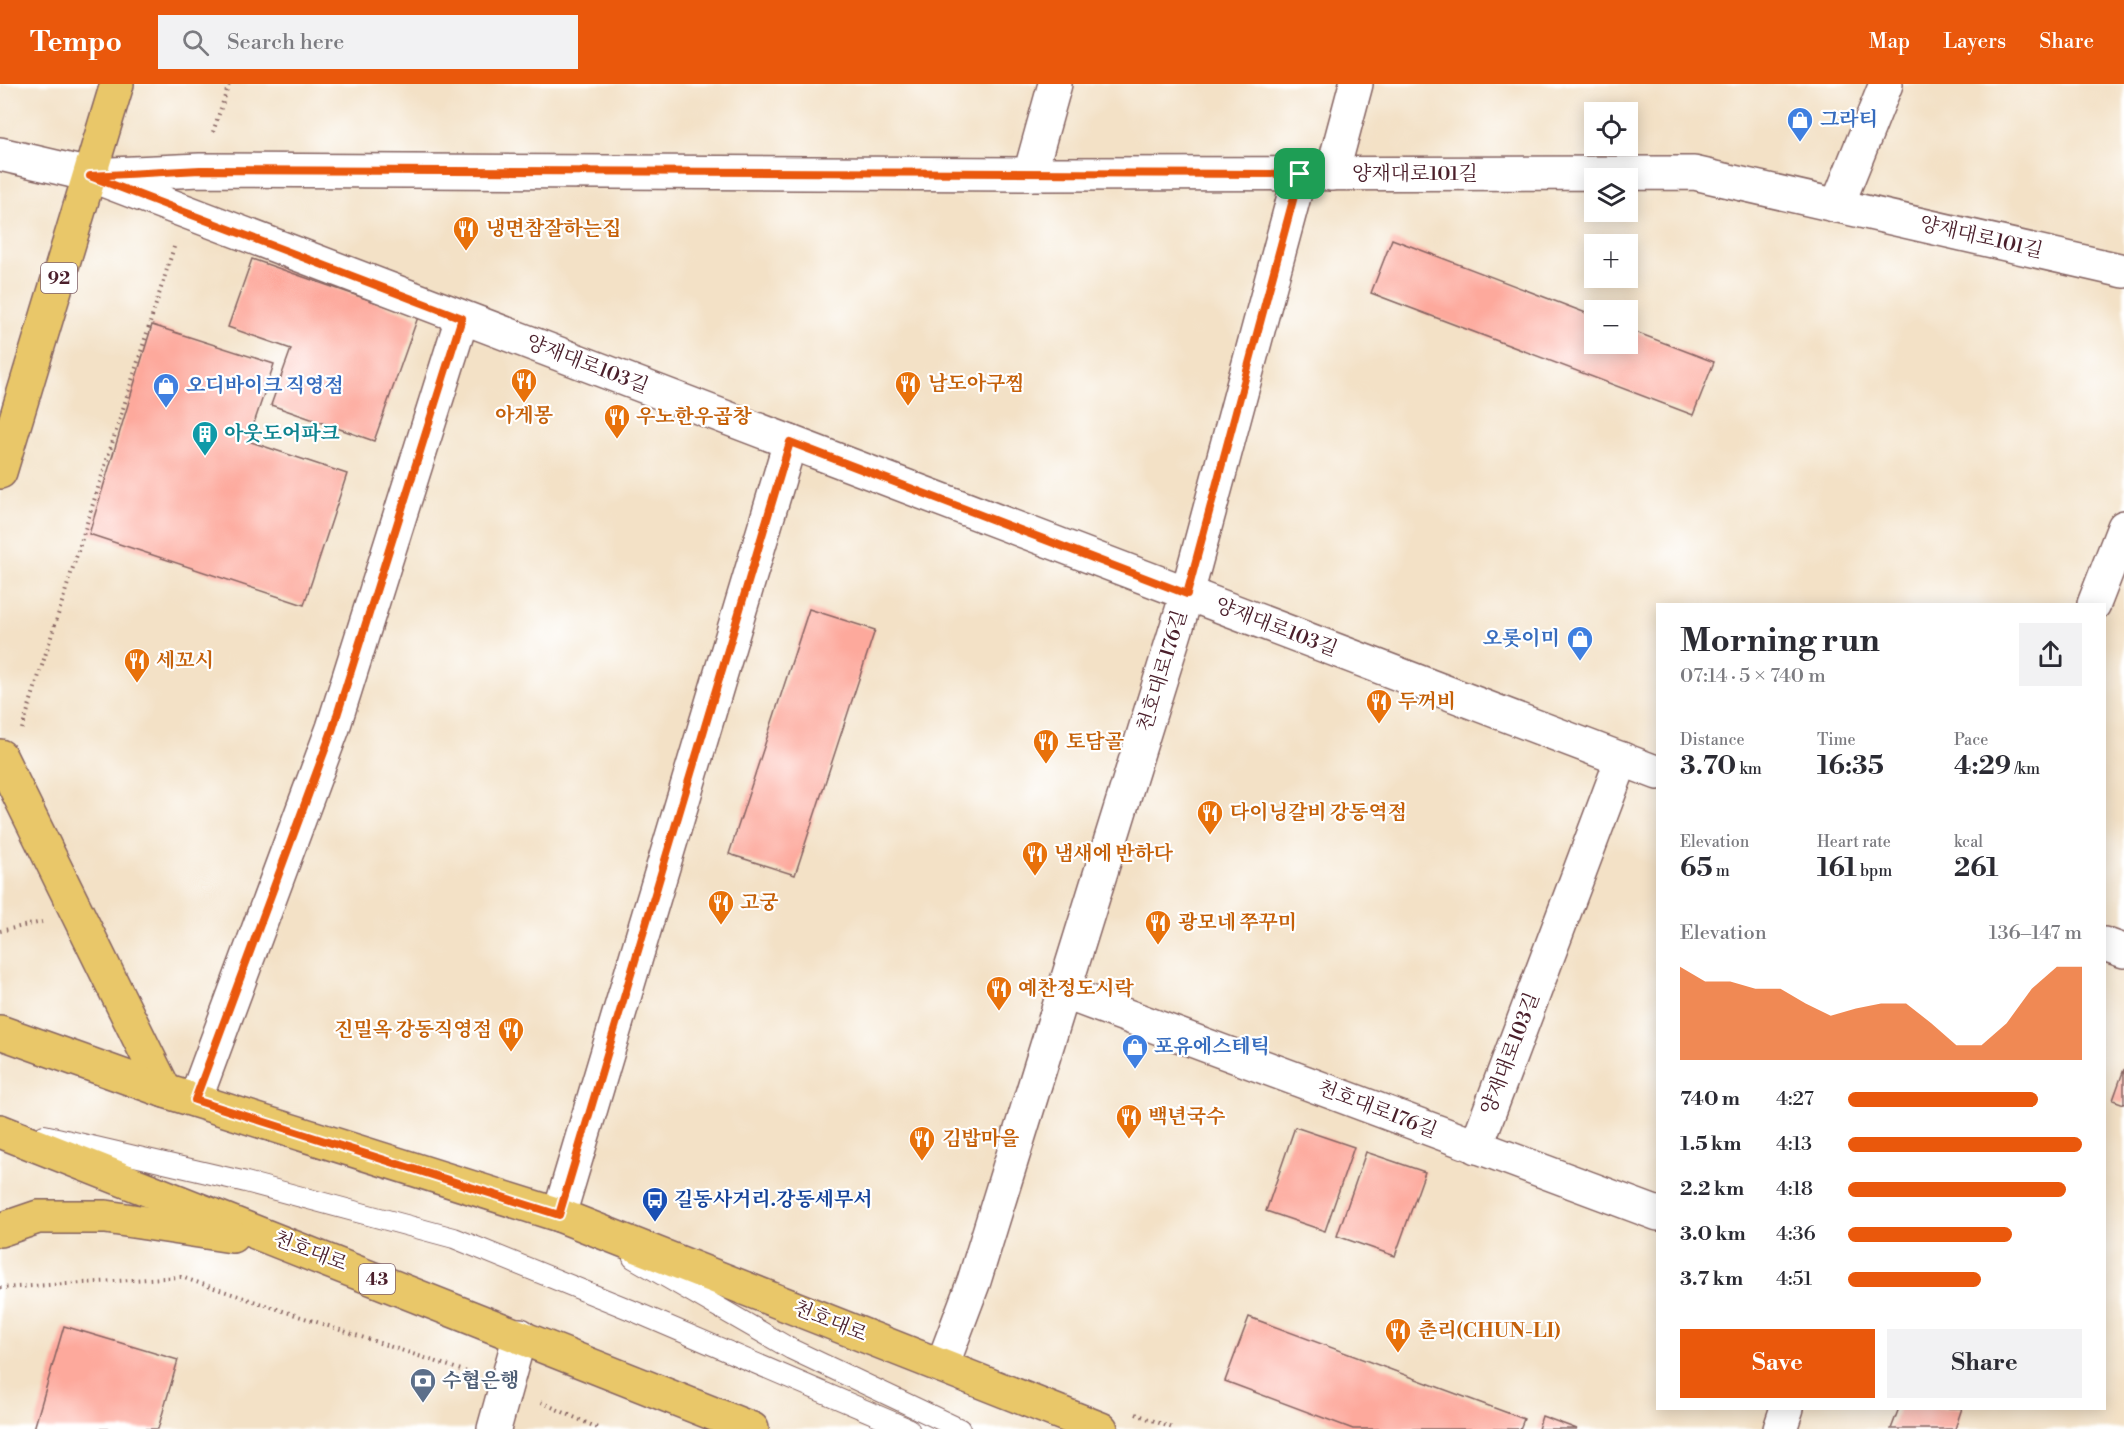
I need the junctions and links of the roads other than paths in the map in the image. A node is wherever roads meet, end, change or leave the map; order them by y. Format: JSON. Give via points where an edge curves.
{"nodes":[{"id":1,"x":117,"y":84,"type":"edge"},
{"id":2,"x":1055,"y":84,"type":"edge"},
{"id":3,"x":1356,"y":84,"type":"edge"},
{"id":4,"x":1886,"y":84,"type":"edge"},
{"id":5,"x":0,"y":154,"type":"edge"},
{"id":6,"x":1030,"y":174,"type":"junction"},
{"id":7,"x":1300,"y":174,"type":"junction"},
{"id":8,"x":1332,"y":174,"type":"junction"},
{"id":9,"x":90,"y":176,"type":"junction"},
{"id":10,"x":1837,"y":206,"type":"junction"},
{"id":11,"x":2124,"y":271,"type":"edge"},
{"id":12,"x":462,"y":318,"type":"junction"},
{"id":13,"x":790,"y":442,"type":"junction"},
{"id":14,"x":0,"y":472,"type":"edge"},
{"id":15,"x":2124,"y":527,"type":"edge"},
{"id":16,"x":1187,"y":594,"type":"junction"},
{"id":17,"x":2094,"y":603,"type":"edge"},
{"id":18,"x":0,"y":756,"type":"edge"},
{"id":19,"x":1622,"y":759,"type":"junction"},
{"id":20,"x":1656,"y":772,"type":"edge"},
{"id":21,"x":2106,"y":945,"type":"edge"},
{"id":22,"x":2124,"y":951,"type":"edge"},
{"id":23,"x":1064,"y":992,"type":"junction"},
{"id":24,"x":0,"y":1032,"type":"edge"},
{"id":25,"x":180,"y":1096,"type":"junction"},
{"id":26,"x":0,"y":1125,"type":"edge"},
{"id":27,"x":0,"y":1131,"type":"edge"},
{"id":28,"x":1476,"y":1147,"type":"junction"},
{"id":29,"x":1656,"y":1213,"type":"edge"},
{"id":30,"x":559,"y":1215,"type":"junction"},
{"id":31,"x":0,"y":1230,"type":"edge"},
{"id":32,"x":290,"y":1245,"type":"junction"},
{"id":33,"x":520,"y":1335,"type":"junction"},
{"id":34,"x":942,"y":1366,"type":"junction"},
{"id":35,"x":1786,"y":1410,"type":"edge"},
{"id":36,"x":494,"y":1429,"type":"edge"},
{"id":37,"x":753,"y":1429,"type":"edge"},
{"id":38,"x":909,"y":1429,"type":"edge"},
{"id":39,"x":960,"y":1429,"type":"edge"},
{"id":40,"x":1101,"y":1429,"type":"edge"},
{"id":41,"x":1780,"y":1429,"type":"edge"}],
"edges":[{"from":1,"to":9,"type":"main road","number":"92"},
{"from":2,"to":6,"type":"street"},
{"from":3,"to":8,"type":"street"},
{"from":4,"to":10,"type":"street"},
{"from":5,"to":9,"type":"street"},
{"from":6,"to":7,"type":"street","name":"양재대로101길"},
{"from":6,"to":9,"type":"street","name":"양재대로101길","via":[[200,170]]},
{"from":7,"to":8,"type":"street","name":"양재대로101길"},
{"from":7,"to":16,"type":"street","name":"천호대로176길"},
{"from":8,"to":10,"type":"street","name":"양재대로101길","via":[[1694,173]]},
{"from":9,"to":12,"type":"street","name":"양재대로103길"},
{"from":9,"to":14,"type":"main road","number":"92"},
{"from":10,"to":11,"type":"street","name":"양재대로101길"},
{"from":12,"to":13,"type":"street","name":"양재대로103길"},
{"from":12,"to":25,"type":"street","via":[[333,728]]},
{"from":13,"to":16,"type":"street","name":"양재대로103길"},
{"from":13,"to":30,"type":"street"},
{"from":15,"to":17,"type":"street"},
{"from":16,"to":19,"type":"street","name":"양재대로103길"},
{"from":16,"to":23,"type":"street","name":"천호대로176길"},
{"from":18,"to":25,"type":"main road"},
{"from":19,"to":20,"type":"street","name":"양재대로103길"},
{"from":19,"to":28,"type":"street","name":"양재대로103길"},
{"from":21,"to":22,"type":"street"},
{"from":23,"to":28,"type":"street","name":"천호대로176길"},
{"from":23,"to":34,"type":"street","name":"천호대로176길","via":[[974,1281]]},
{"from":24,"to":25,"type":"main road","name":"천호대로"},
{"from":25,"to":30,"type":"main road","name":"천호대로"},
{"from":26,"to":38,"type":"lane","via":[[246,1182],[454,1238]]},
{"from":27,"to":32,"type":"main road","name":"천호대로","number":"43"},
{"from":28,"to":29,"type":"street","name":"천호대로176길"},
{"from":30,"to":34,"type":"main road","name":"천호대로"},
{"from":30,"to":39,"type":"lane","via":[[791,1349]]},
{"from":31,"to":32,"type":"main road","via":[[38,1217],[106,1217]]},
{"from":32,"to":33,"type":"main road","name":"천호대로","number":"43"},
{"from":33,"to":36,"type":"street"},
{"from":33,"to":37,"type":"main road","name":"천호대로","number":"43"},
{"from":34,"to":40,"type":"main road","name":"천호대로"},
{"from":35,"to":41,"type":"street"}]}
